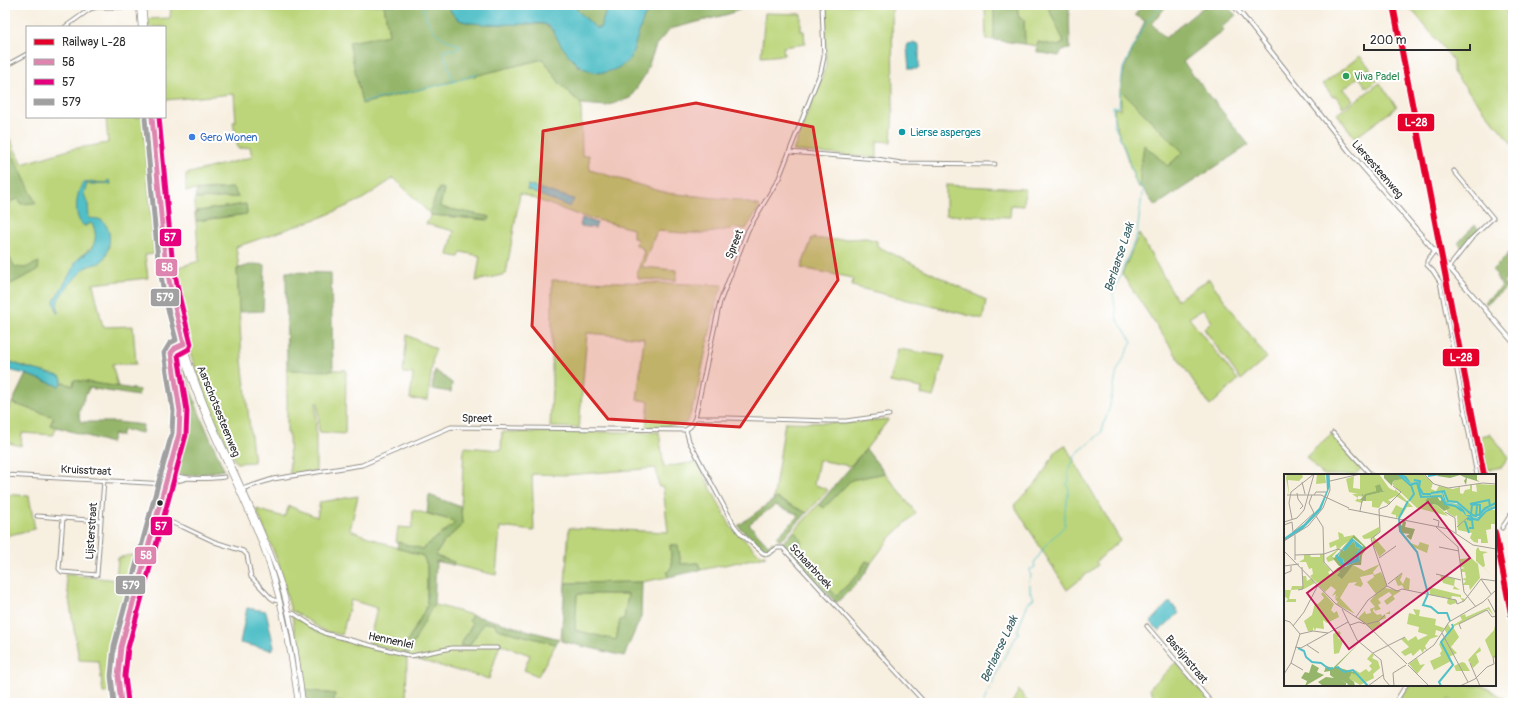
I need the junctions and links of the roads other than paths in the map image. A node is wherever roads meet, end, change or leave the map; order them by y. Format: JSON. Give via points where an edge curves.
{"nodes":[{"id":1,"x":822,"y":5,"type":"edge"},
{"id":2,"x":1233,"y":5,"type":"edge"},
{"id":3,"x":141,"y":6,"type":"edge"},
{"id":4,"x":66,"y":26,"type":"edge"},
{"id":5,"x":141,"y":26,"type":"edge"},
{"id":6,"x":145,"y":26,"type":"edge"},
{"id":7,"x":26,"y":55,"type":"edge"},
{"id":8,"x":5,"y":66,"type":"edge"},
{"id":9,"x":149,"y":118,"type":"edge"},
{"id":10,"x":152,"y":118,"type":"edge"},
{"id":11,"x":789,"y":152,"type":"junction"},
{"id":12,"x":994,"y":164,"type":"dead end"},
{"id":13,"x":1454,"y":171,"type":"dead end"},
{"id":14,"x":1435,"y":250,"type":"junction"},
{"id":15,"x":1450,"y":267,"type":"junction"},
{"id":16,"x":174,"y":312,"type":"junction"},
{"id":17,"x":1513,"y":342,"type":"edge"},
{"id":18,"x":182,"y":345,"type":"junction"},
{"id":19,"x":889,"y":415,"type":"dead end"},
{"id":20,"x":695,"y":418,"type":"junction"},
{"id":21,"x":686,"y":430,"type":"junction"},
{"id":22,"x":1333,"y":433,"type":"dead end"},
{"id":23,"x":169,"y":474,"type":"junction"},
{"id":24,"x":1370,"y":474,"type":"edge"},
{"id":25,"x":1477,"y":474,"type":"edge"},
{"id":26,"x":5,"y":475,"type":"edge"},
{"id":27,"x":225,"y":477,"type":"dead end"},
{"id":28,"x":188,"y":478,"type":"junction"},
{"id":29,"x":168,"y":479,"type":"junction"},
{"id":30,"x":104,"y":480,"type":"junction"},
{"id":31,"x":166,"y":484,"type":"junction"},
{"id":32,"x":241,"y":490,"type":"junction"},
{"id":33,"x":1513,"y":511,"type":"edge"},
{"id":34,"x":37,"y":516,"type":"dead end"},
{"id":35,"x":157,"y":517,"type":"junction"},
{"id":36,"x":63,"y":518,"type":"junction"},
{"id":37,"x":101,"y":521,"type":"junction"},
{"id":38,"x":1502,"y":528,"type":"dead end"},
{"id":39,"x":280,"y":601,"type":"junction"},
{"id":40,"x":288,"y":613,"type":"junction"},
{"id":41,"x":1147,"y":626,"type":"dead end"},
{"id":42,"x":497,"y":648,"type":"dead end"},
{"id":43,"x":1405,"y":686,"type":"edge"},
{"id":44,"x":121,"y":703,"type":"edge"},
{"id":45,"x":298,"y":703,"type":"edge"},
{"id":46,"x":303,"y":703,"type":"edge"},
{"id":47,"x":925,"y":703,"type":"edge"},
{"id":48,"x":1212,"y":703,"type":"edge"},
{"id":49,"x":1395,"y":703,"type":"edge"}],
"edges":[{"from":1,"to":11,"type":"street","name":"Spreet","via":[[823,64]]},
{"from":2,"to":14,"type":"street","name":"Liersesteenweg","via":[[1349,151]]},
{"from":3,"to":4,"type":"street","via":[[97,6]]},
{"from":3,"to":5,"type":"main road"},
{"from":3,"to":6,"type":"main road"},
{"from":7,"to":8,"type":"street"},
{"from":9,"to":16,"type":"main road","name":"Aarschotsesteenweg","via":[[158,237]]},
{"from":10,"to":16,"type":"main road","name":"Aarschotsesteenweg","via":[[165,258]]},
{"from":11,"to":12,"type":"street","via":[[901,163]]},
{"from":11,"to":20,"type":"street","name":"Spreet","via":[[776,185],[748,230],[720,302]]},
{"from":13,"to":15,"type":"street","via":[[1493,218],[1471,239]]},
{"from":14,"to":15,"type":"street","name":"Liersesteenweg"},
{"from":14,"to":25,"type":"street","via":[[1427,265],[1440,282]]},
{"from":15,"to":17,"type":"street","name":"Liersesteenweg"},
{"from":16,"to":18,"type":"main road","name":"Aarschotsesteenweg"},
{"from":18,"to":23,"type":"street","via":[[171,353],[180,420]]},
{"from":18,"to":32,"type":"main road","name":"Aarschotsesteenweg"},
{"from":19,"to":20,"type":"street","via":[[846,421]]},
{"from":20,"to":21,"type":"street","name":"Spreet"},
{"from":21,"to":32,"type":"street","name":"Spreet","via":[[451,427],[362,465],[272,479]]},
{"from":21,"to":47,"type":"street","name":"Schaarbroek","via":[[689,441],[737,529],[763,553],[768,554],[777,548],[783,548]]},
{"from":22,"to":24,"type":"street"},
{"from":23,"to":28,"type":"street"},
{"from":23,"to":29,"type":"street"},
{"from":26,"to":30,"type":"street","name":"Kruisstraat"},
{"from":27,"to":28,"type":"street"},
{"from":28,"to":29,"type":"street","via":[[173,482]]},
{"from":29,"to":31,"type":"street"},
{"from":30,"to":31,"type":"street","name":"Kruisstraat"},
{"from":30,"to":37,"type":"street","name":"Lijsterstraat"},
{"from":31,"to":35,"type":"street"},
{"from":32,"to":39,"type":"main road","name":"Aarschotsesteenweg"},
{"from":32,"to":40,"type":"main road","name":"Aarschotsesteenweg","via":[[258,522],[276,570]]},
{"from":33,"to":38,"type":"street"},
{"from":34,"to":36,"type":"street"},
{"from":35,"to":39,"type":"street","via":[[243,551],[247,556],[253,579],[271,598]]},
{"from":35,"to":44,"type":"street","via":[[121,647],[118,676]]},
{"from":36,"to":37,"type":"street"},
{"from":36,"to":37,"type":"street","name":"Lijsterstraat","via":[[59,569],[62,572],[97,575]]},
{"from":39,"to":45,"type":"main road","name":"Aarschotsesteenweg","via":[[291,649]]},
{"from":40,"to":42,"type":"street","name":"Hennenlei","via":[[293,613],[324,633],[411,656],[452,648]]},
{"from":40,"to":46,"type":"main road","name":"Aarschotsesteenweg"},
{"from":41,"to":48,"type":"street","name":"Bastijnstraat"},
{"from":43,"to":49,"type":"street"}]}
